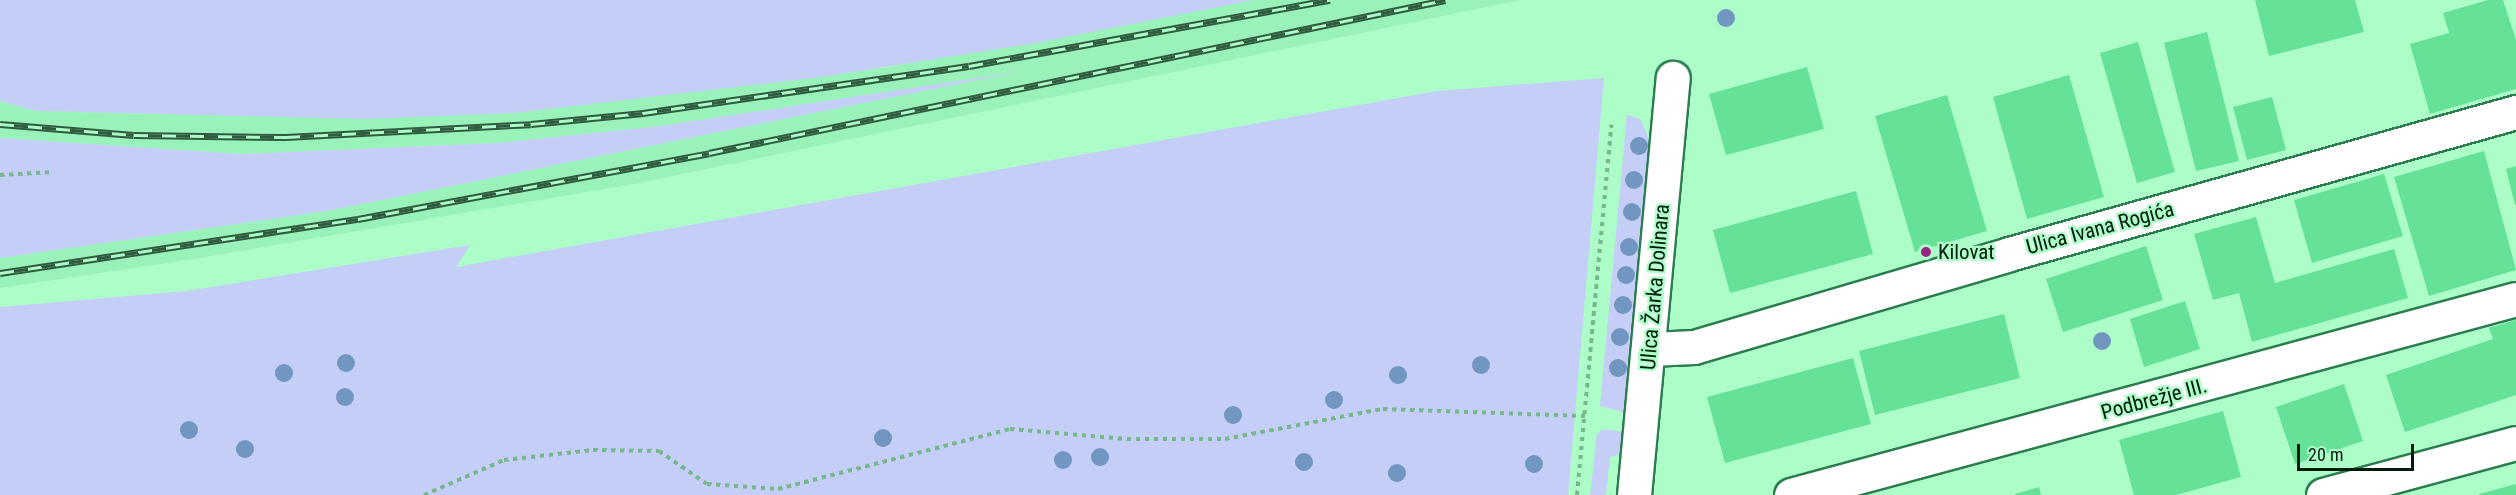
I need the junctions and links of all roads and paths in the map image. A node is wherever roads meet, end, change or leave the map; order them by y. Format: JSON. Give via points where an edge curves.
{"nodes":[{"id":1,"x":1673,"y":78,"type":"dead end"},
{"id":2,"x":2516,"y":112,"type":"edge"},
{"id":3,"x":1611,"y":125,"type":"dead end"},
{"id":4,"x":52,"y":172,"type":"dead end"},
{"id":5,"x":0,"y":175,"type":"edge"},
{"id":6,"x":2516,"y":299,"type":"edge"},
{"id":7,"x":1650,"y":349,"type":"junction"},
{"id":8,"x":1586,"y":416,"type":"junction"},
{"id":9,"x":2516,"y":443,"type":"edge"},
{"id":10,"x":424,"y":495,"type":"edge"},
{"id":11,"x":1577,"y":495,"type":"edge"},
{"id":12,"x":1634,"y":495,"type":"edge"},
{"id":13,"x":1791,"y":495,"type":"edge"},
{"id":14,"x":2323,"y":495,"type":"edge"}],
"edges":[{"from":1,"to":7,"type":"street","name":"Ulica Žarka Dolinara"},
{"from":2,"to":7,"type":"street","name":"Ulica Ivana Rogića","via":[[2008,254],[1694,347]]},
{"from":3,"to":8,"type":"path"},
{"from":4,"to":5,"type":"path"},
{"from":6,"to":13,"type":"street","name":"Podbrežje III."},
{"from":7,"to":12,"type":"street","name":"Ulica Žarka Dolinara"},
{"from":8,"to":10,"type":"path","via":[[1383,410],[1225,439],[1127,439],[1010,429],[778,489],[707,484],[659,451],[593,450],[504,460]]},
{"from":8,"to":11,"type":"path"},
{"from":9,"to":14,"type":"street"}]}
